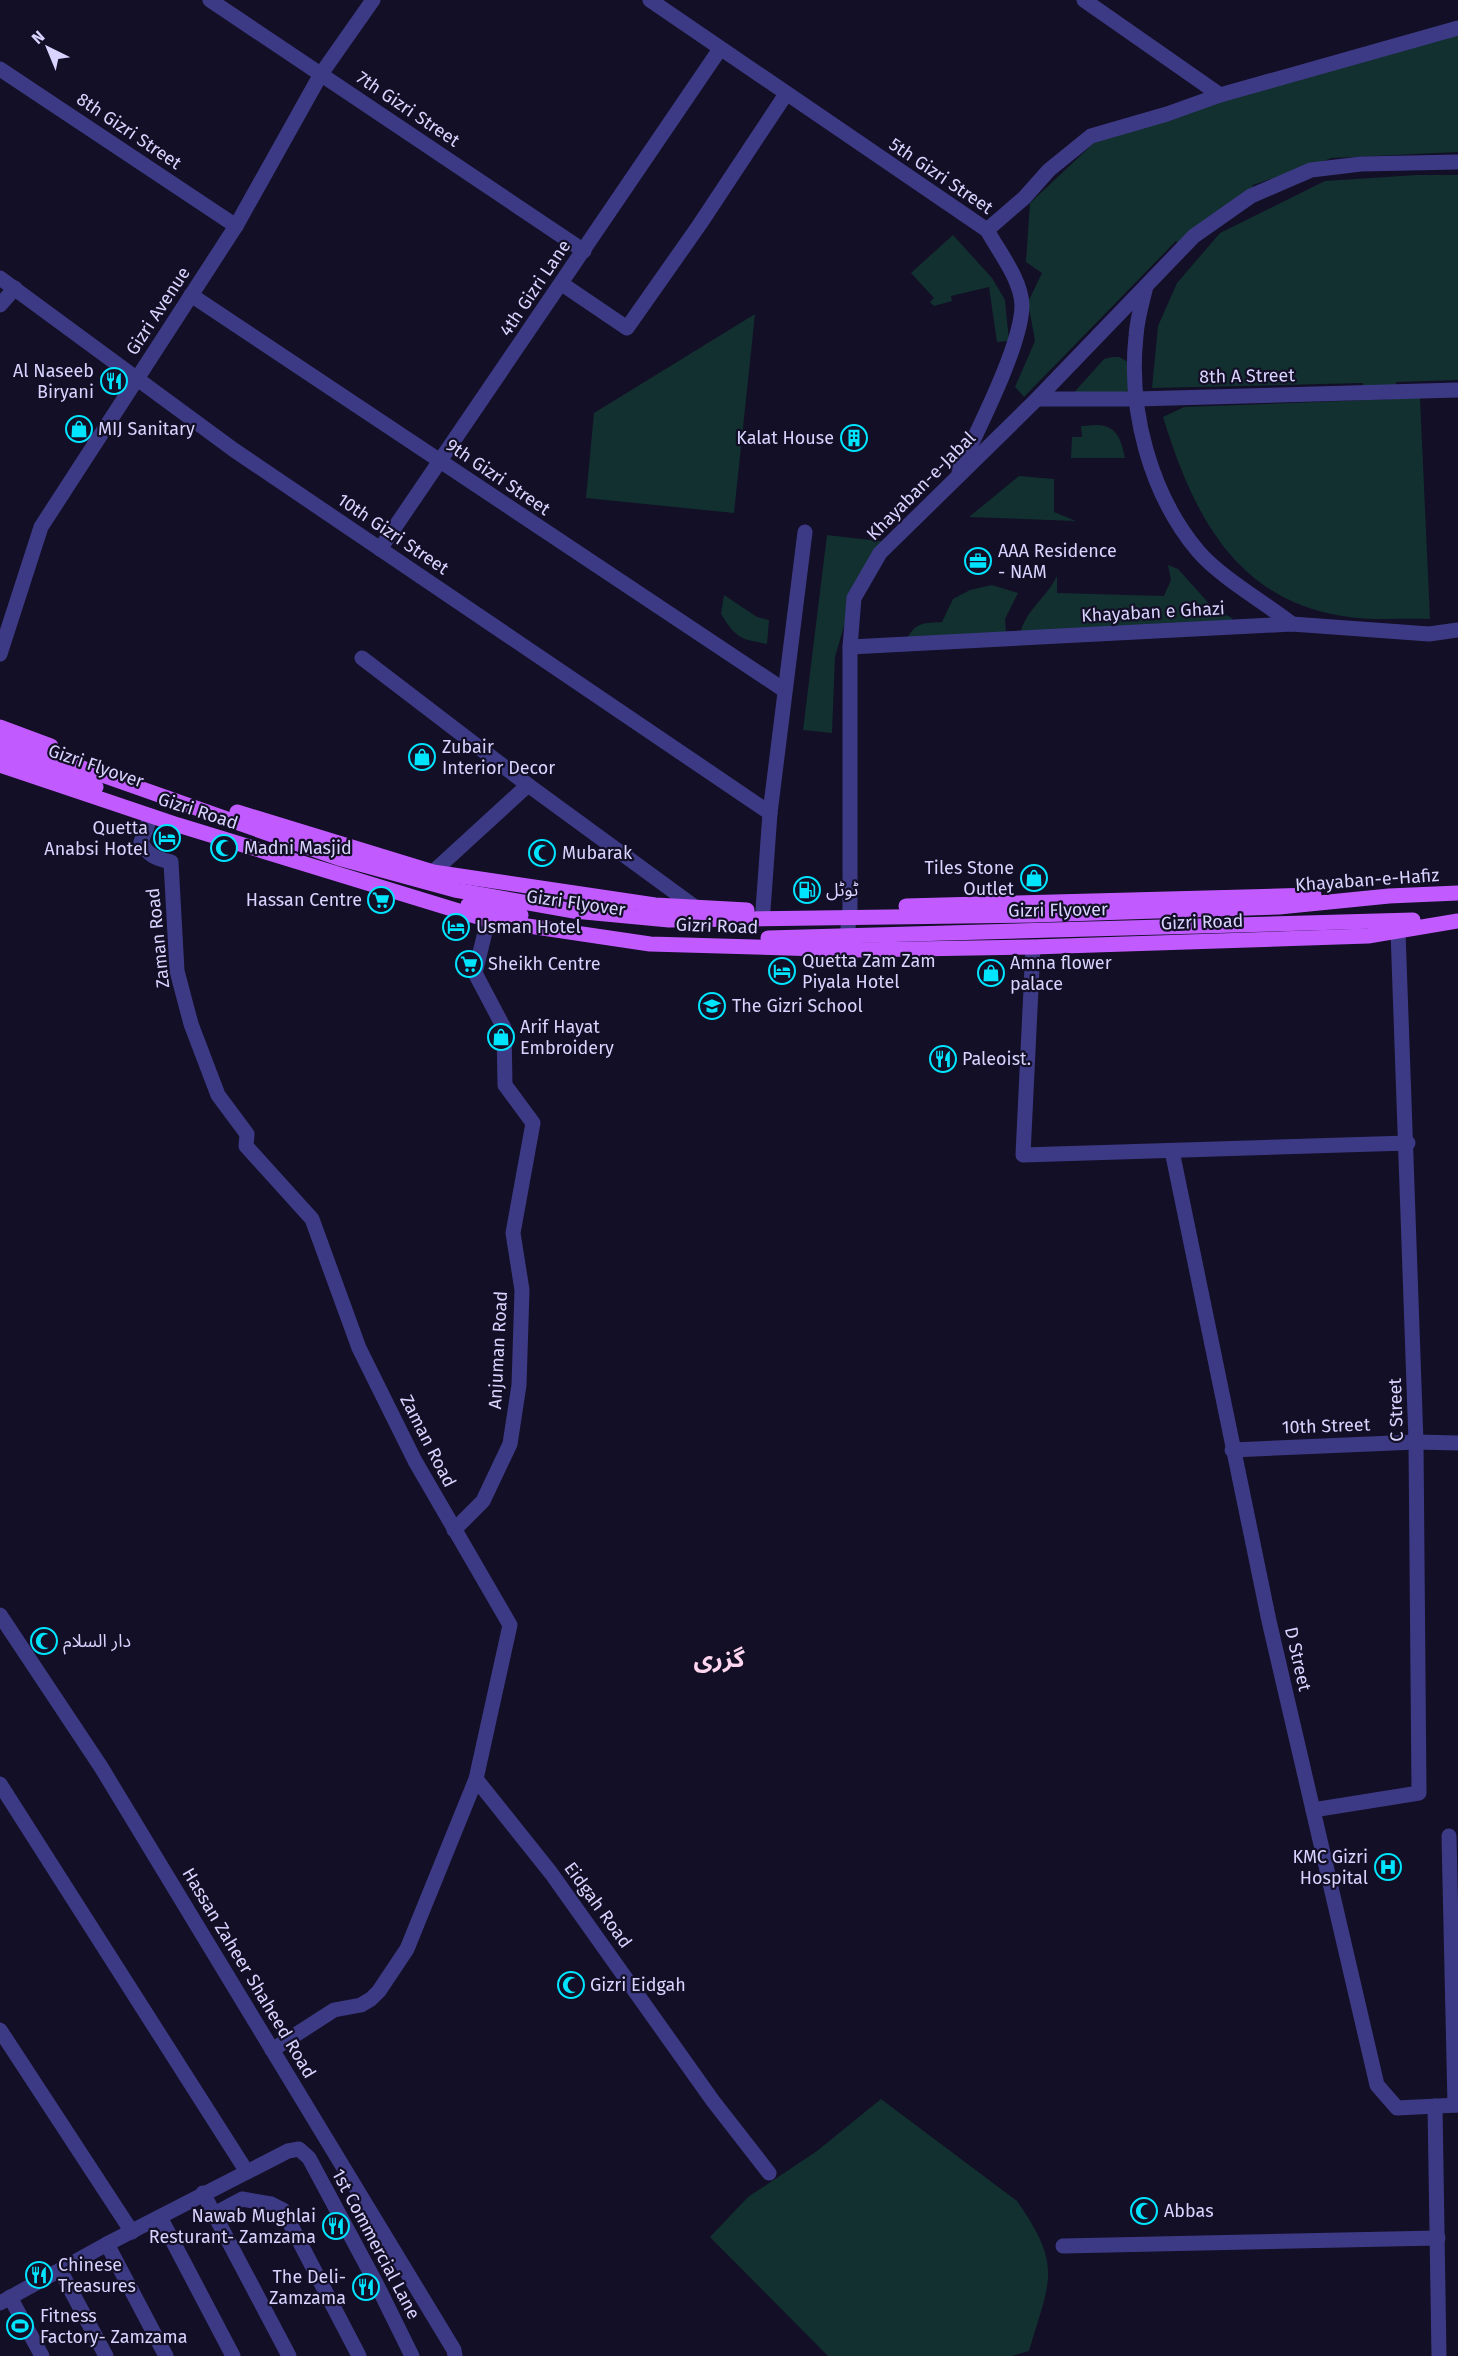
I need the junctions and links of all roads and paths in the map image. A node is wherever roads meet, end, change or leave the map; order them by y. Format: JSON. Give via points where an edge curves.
{"nodes":[{"id":1,"x":210,"y":0,"type":"edge"},
{"id":2,"x":373,"y":0,"type":"edge"},
{"id":3,"x":650,"y":0,"type":"edge"},
{"id":4,"x":1084,"y":0,"type":"edge"},
{"id":5,"x":1458,"y":28,"type":"edge"},
{"id":6,"x":720,"y":49,"type":"junction"},
{"id":7,"x":0,"y":69,"type":"edge"},
{"id":8,"x":321,"y":74,"type":"junction"},
{"id":9,"x":786,"y":94,"type":"junction"},
{"id":10,"x":1220,"y":95,"type":"junction"},
{"id":11,"x":1458,"y":162,"type":"edge"},
{"id":12,"x":236,"y":225,"type":"junction"},
{"id":13,"x":987,"y":230,"type":"junction"},
{"id":14,"x":584,"y":251,"type":"junction"},
{"id":15,"x":0,"y":278,"type":"edge"},
{"id":16,"x":562,"y":284,"type":"junction"},
{"id":17,"x":1146,"y":286,"type":"junction"},
{"id":18,"x":15,"y":288,"type":"junction"},
{"id":19,"x":191,"y":296,"type":"junction"},
{"id":20,"x":0,"y":305,"type":"edge"},
{"id":21,"x":136,"y":379,"type":"junction"},
{"id":22,"x":1458,"y":390,"type":"edge"},
{"id":23,"x":1037,"y":399,"type":"junction"},
{"id":24,"x":1137,"y":399,"type":"junction"},
{"id":25,"x":440,"y":461,"type":"junction"},
{"id":26,"x":955,"y":479,"type":"junction"},
{"id":27,"x":805,"y":532,"type":"dead end"},
{"id":28,"x":380,"y":549,"type":"junction"},
{"id":29,"x":1292,"y":624,"type":"junction"},
{"id":30,"x":1458,"y":630,"type":"edge"},
{"id":31,"x":850,"y":647,"type":"junction"},
{"id":32,"x":0,"y":654,"type":"edge"},
{"id":33,"x":362,"y":658,"type":"dead end"},
{"id":34,"x":784,"y":690,"type":"junction"},
{"id":35,"x":0,"y":727,"type":"edge"},
{"id":36,"x":0,"y":739,"type":"edge"},
{"id":37,"x":0,"y":753,"type":"edge"},
{"id":38,"x":0,"y":765,"type":"edge"},
{"id":39,"x":528,"y":785,"type":"junction"},
{"id":40,"x":770,"y":813,"type":"junction"},
{"id":41,"x":151,"y":816,"type":"junction"},
{"id":42,"x":433,"y":873,"type":"junction"},
{"id":43,"x":1458,"y":893,"type":"edge"},
{"id":44,"x":1389,"y":896,"type":"junction"},
{"id":45,"x":695,"y":907,"type":"junction"},
{"id":46,"x":1279,"y":907,"type":"joint"},
{"id":47,"x":850,"y":908,"type":"junction"},
{"id":48,"x":763,"y":910,"type":"junction"},
{"id":49,"x":488,"y":920,"type":"junction"},
{"id":50,"x":1458,"y":920,"type":"edge"},
{"id":51,"x":1400,"y":926,"type":"junction"},
{"id":52,"x":1033,"y":947,"type":"junction"},
{"id":53,"x":846,"y":950,"type":"junction"},
{"id":54,"x":1408,"y":1143,"type":"junction"},
{"id":55,"x":1172,"y":1151,"type":"junction"},
{"id":56,"x":1416,"y":1442,"type":"junction"},
{"id":57,"x":1458,"y":1443,"type":"edge"},
{"id":58,"x":1232,"y":1450,"type":"junction"},
{"id":59,"x":454,"y":1530,"type":"junction"},
{"id":60,"x":0,"y":1616,"type":"edge"},
{"id":61,"x":476,"y":1779,"type":"junction"},
{"id":62,"x":0,"y":1784,"type":"edge"},
{"id":63,"x":1313,"y":1810,"type":"junction"},
{"id":64,"x":1449,"y":1836,"type":"dead end"},
{"id":65,"x":0,"y":2030,"type":"edge"},
{"id":66,"x":272,"y":2050,"type":"junction"},
{"id":67,"x":1456,"y":2105,"type":"edge"},
{"id":68,"x":1435,"y":2106,"type":"junction"},
{"id":69,"x":247,"y":2172,"type":"junction"},
{"id":70,"x":769,"y":2173,"type":"dead end"},
{"id":71,"x":203,"y":2193,"type":"junction"},
{"id":72,"x":214,"y":2214,"type":"junction"},
{"id":73,"x":160,"y":2217,"type":"junction"},
{"id":74,"x":132,"y":2232,"type":"junction"},
{"id":75,"x":1438,"y":2238,"type":"junction"},
{"id":76,"x":107,"y":2244,"type":"junction"},
{"id":77,"x":1063,"y":2246,"type":"dead end"},
{"id":78,"x":60,"y":2270,"type":"junction"},
{"id":79,"x":5,"y":2300,"type":"edge"},
{"id":80,"x":42,"y":2356,"type":"edge"},
{"id":81,"x":106,"y":2356,"type":"edge"},
{"id":82,"x":166,"y":2356,"type":"edge"},
{"id":83,"x":233,"y":2356,"type":"edge"},
{"id":84,"x":289,"y":2356,"type":"edge"},
{"id":85,"x":359,"y":2356,"type":"edge"},
{"id":86,"x":412,"y":2356,"type":"edge"},
{"id":87,"x":455,"y":2356,"type":"edge"},
{"id":88,"x":1439,"y":2356,"type":"edge"}],
"edges":[{"from":1,"to":8,"type":"street","name":"7th Gizri Street"},
{"from":2,"to":8,"type":"street","name":"Gizri Avenue"},
{"from":3,"to":6,"type":"street","name":"5th Gizri Street"},
{"from":4,"to":10,"type":"street"},
{"from":5,"to":10,"type":"street"},
{"from":6,"to":9,"type":"street","name":"5th Gizri Street"},
{"from":6,"to":14,"type":"street","name":"4th Gizri Lane"},
{"from":7,"to":12,"type":"street","name":"8th Gizri Street"},
{"from":8,"to":12,"type":"street","name":"Gizri Avenue"},
{"from":8,"to":14,"type":"street","name":"7th Gizri Street"},
{"from":9,"to":13,"type":"street","name":"5th Gizri Street"},
{"from":9,"to":16,"type":"street","via":[[627,328]]},
{"from":10,"to":13,"type":"street","via":[[1091,136]]},
{"from":11,"to":17,"type":"street","name":"Khayaban-e-Jabal","via":[[1361,164],[1311,170],[1275,184],[1222,214],[1194,236]]},
{"from":12,"to":19,"type":"street","name":"Gizri Avenue"},
{"from":13,"to":26,"type":"street","name":"5th Gizri Street","via":[[1017,284],[1022,305],[1003,371]]},
{"from":14,"to":16,"type":"street","name":"4th Gizri Lane"},
{"from":15,"to":18,"type":"street","name":"10th Gizri Street"},
{"from":16,"to":25,"type":"street","name":"4th Gizri Lane"},
{"from":17,"to":23,"type":"street","name":"Khayaban-e-Jabal"},
{"from":17,"to":24,"type":"street","via":[[1136,336]]},
{"from":18,"to":20,"type":"street"},
{"from":18,"to":21,"type":"street","name":"10th Gizri Street"},
{"from":19,"to":21,"type":"street","name":"Gizri Avenue"},
{"from":19,"to":25,"type":"street","name":"9th Gizri Street"},
{"from":21,"to":28,"type":"street","name":"10th Gizri Street"},
{"from":21,"to":32,"type":"street","name":"Gizri Avenue","via":[[41,527]]},
{"from":22,"to":24,"type":"street","name":"8th A Street"},
{"from":23,"to":24,"type":"street","name":"8th A Street"},
{"from":23,"to":26,"type":"street","name":"Khayaban-e-Jabal"},
{"from":24,"to":29,"type":"street","via":[[1145,448],[1154,474],[1184,531],[1217,569]]},
{"from":25,"to":28,"type":"street","name":"4th Gizri Lane"},
{"from":25,"to":34,"type":"street","name":"9th Gizri Street"},
{"from":26,"to":31,"type":"street","name":"Khayaban-e-Jabal","via":[[880,553],[854,598]]},
{"from":27,"to":34,"type":"street"},
{"from":28,"to":40,"type":"street","name":"10th Gizri Street"},
{"from":29,"to":30,"type":"street","name":"Khayaban e Ghazi","via":[[1429,634]]},
{"from":29,"to":31,"type":"street","name":"Khayaban e Ghazi"},
{"from":31,"to":47,"type":"street","name":"Khayaban-e-Jabal"},
{"from":33,"to":39,"type":"street"},
{"from":34,"to":40,"type":"street"},
{"from":35,"to":42,"type":"main road","name":"Gizri Road","via":[[200,801]]},
{"from":36,"to":46,"type":"main road","name":"Gizri Flyover","via":[[338,858],[455,890],[574,910],[669,920]]},
{"from":37,"to":51,"type":"main road","name":"Gizri Flyover","via":[[364,877],[465,905],[561,923],[666,935],[767,938],[1280,925]]},
{"from":38,"to":41,"type":"main road","name":"Gizri Road"},
{"from":39,"to":42,"type":"street"},
{"from":39,"to":45,"type":"street"},
{"from":40,"to":48,"type":"street"},
{"from":41,"to":49,"type":"main road","name":"Gizri Road"},
{"from":41,"to":59,"type":"street","name":"Zaman Road","via":[[141,842],[154,858],[171,862],[177,971],[191,1024],[218,1095],[247,1134],[246,1146],[312,1219],[359,1348]]},
{"from":42,"to":45,"type":"main road","name":"Gizri Road","via":[[655,905]]},
{"from":43,"to":44,"type":"main road","name":"Khayaban-e-Hafiz"},
{"from":44,"to":46,"type":"main road","name":"Khayaban-e-Hafiz"},
{"from":44,"to":47,"type":"main road","name":"Gizri Road","via":[[1284,895]]},
{"from":45,"to":48,"type":"main road","name":"Gizri Road"},
{"from":47,"to":48,"type":"main road","name":"Gizri Road"},
{"from":47,"to":53,"type":"street","name":"Khayaban-e-Jabal"},
{"from":49,"to":53,"type":"main road","name":"Gizri Road","via":[[650,944]]},
{"from":49,"to":59,"type":"street","name":"Anjuman Road","via":[[476,973],[504,1028],[505,1085],[533,1123],[513,1233],[522,1290],[519,1385],[510,1444],[483,1501]]},
{"from":50,"to":51,"type":"main road","name":"Gizri Road"},
{"from":51,"to":52,"type":"main road","name":"Gizri Road","via":[[1368,936]]},
{"from":51,"to":54,"type":"street","name":"C Street"},
{"from":52,"to":53,"type":"main road","name":"Gizri Road"},
{"from":52,"to":55,"type":"street","via":[[1023,1155]]},
{"from":54,"to":55,"type":"street"},
{"from":54,"to":56,"type":"street","name":"C Street"},
{"from":55,"to":58,"type":"street","name":"D Street"},
{"from":56,"to":57,"type":"street","name":"10th Street"},
{"from":56,"to":58,"type":"street","name":"10th Street"},
{"from":56,"to":63,"type":"street","name":"C Street","via":[[1419,1793]]},
{"from":58,"to":63,"type":"street","name":"D Street"},
{"from":59,"to":61,"type":"street","name":"Zaman Road","via":[[510,1625]]},
{"from":60,"to":66,"type":"street","name":"Hassan Zaheer Shaheed Road","via":[[101,1767]]},
{"from":61,"to":66,"type":"street","name":"Zaman Road","via":[[407,1949],[379,1991],[361,2005],[334,2010]]},
{"from":61,"to":70,"type":"street","name":"Eidgah Road","via":[[551,1873]]},
{"from":62,"to":69,"type":"street"},
{"from":63,"to":68,"type":"street","name":"D Street","via":[[1377,2085],[1397,2108]]},
{"from":64,"to":67,"type":"street"},
{"from":65,"to":74,"type":"street"},
{"from":66,"to":87,"type":"street","name":"Hassan Zaheer Shaheed Road"},
{"from":67,"to":68,"type":"street","name":"D Street"},
{"from":68,"to":75,"type":"street"},
{"from":69,"to":71,"type":"street"},
{"from":69,"to":86,"type":"street","name":"1st Commercial Lane","via":[[293,2148],[304,2152],[378,2285]]},
{"from":71,"to":72,"type":"street"},
{"from":71,"to":73,"type":"street"},
{"from":72,"to":84,"type":"street"},
{"from":72,"to":85,"type":"street","via":[[242,2199],[283,2210]]},
{"from":73,"to":74,"type":"street"},
{"from":73,"to":83,"type":"street"},
{"from":74,"to":76,"type":"street"},
{"from":75,"to":77,"type":"street"},
{"from":75,"to":88,"type":"street"},
{"from":76,"to":78,"type":"street"},
{"from":76,"to":82,"type":"street"},
{"from":78,"to":79,"type":"street"},
{"from":78,"to":81,"type":"street"},
{"from":79,"to":80,"type":"street"}]}
